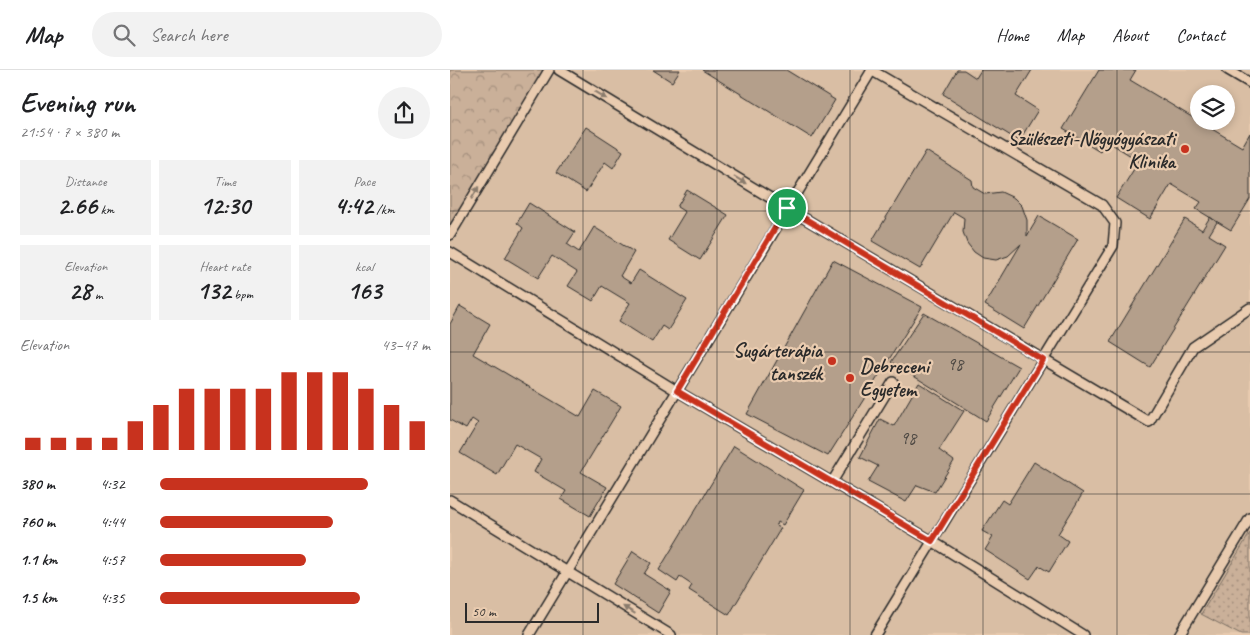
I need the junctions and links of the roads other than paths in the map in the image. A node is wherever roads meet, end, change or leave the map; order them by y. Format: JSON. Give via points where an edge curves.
{"nodes":[{"id":1,"x":549,"y":70,"type":"edge"},
{"id":2,"x":559,"y":70,"type":"edge"},
{"id":3,"x":1228,"y":70,"type":"edge"},
{"id":4,"x":1250,"y":83,"type":"edge"},
{"id":5,"x":787,"y":208,"type":"junction"},
{"id":6,"x":450,"y":234,"type":"edge"},
{"id":7,"x":450,"y":252,"type":"edge"},
{"id":8,"x":1250,"y":308,"type":"edge"},
{"id":9,"x":1043,"y":360,"type":"junction"},
{"id":10,"x":893,"y":382,"type":"dead end"},
{"id":11,"x":677,"y":391,"type":"junction"},
{"id":12,"x":832,"y":482,"type":"junction"},
{"id":13,"x":450,"y":500,"type":"edge"},
{"id":14,"x":1250,"y":518,"type":"edge"},
{"id":15,"x":932,"y":541,"type":"junction"},
{"id":16,"x":566,"y":572,"type":"junction"},
{"id":17,"x":530,"y":635,"type":"edge"},
{"id":18,"x":671,"y":635,"type":"edge"},
{"id":19,"x":875,"y":635,"type":"edge"},
{"id":20,"x":1083,"y":635,"type":"edge"},
{"id":21,"x":1179,"y":635,"type":"edge"}],
"edges":[{"from":6,"to":1,"type":"lane","one_way":true},
{"from":2,"to":5,"type":"lane","one_way":true},
{"from":3,"to":4,"type":"lane"},
{"from":5,"to":9,"type":"lane"},
{"from":5,"to":9,"type":"lane","via":[[872,70],[1102,205],[1115,223],[1113,246]]},
{"from":5,"to":11,"type":"lane"},
{"from":7,"to":11,"type":"lane"},
{"from":8,"to":9,"type":"lane","via":[[1193,347],[1149,422]]},
{"from":9,"to":15,"type":"lane"},
{"from":10,"to":12,"type":"lane"},
{"from":11,"to":12,"type":"lane"},
{"from":11,"to":16,"type":"lane"},
{"from":12,"to":15,"type":"lane"},
{"from":13,"to":16,"type":"lane"},
{"from":14,"to":21,"type":"lane"},
{"from":15,"to":19,"type":"lane"},
{"from":15,"to":20,"type":"lane"},
{"from":16,"to":17,"type":"lane"},
{"from":18,"to":16,"type":"lane","one_way":true}]}
